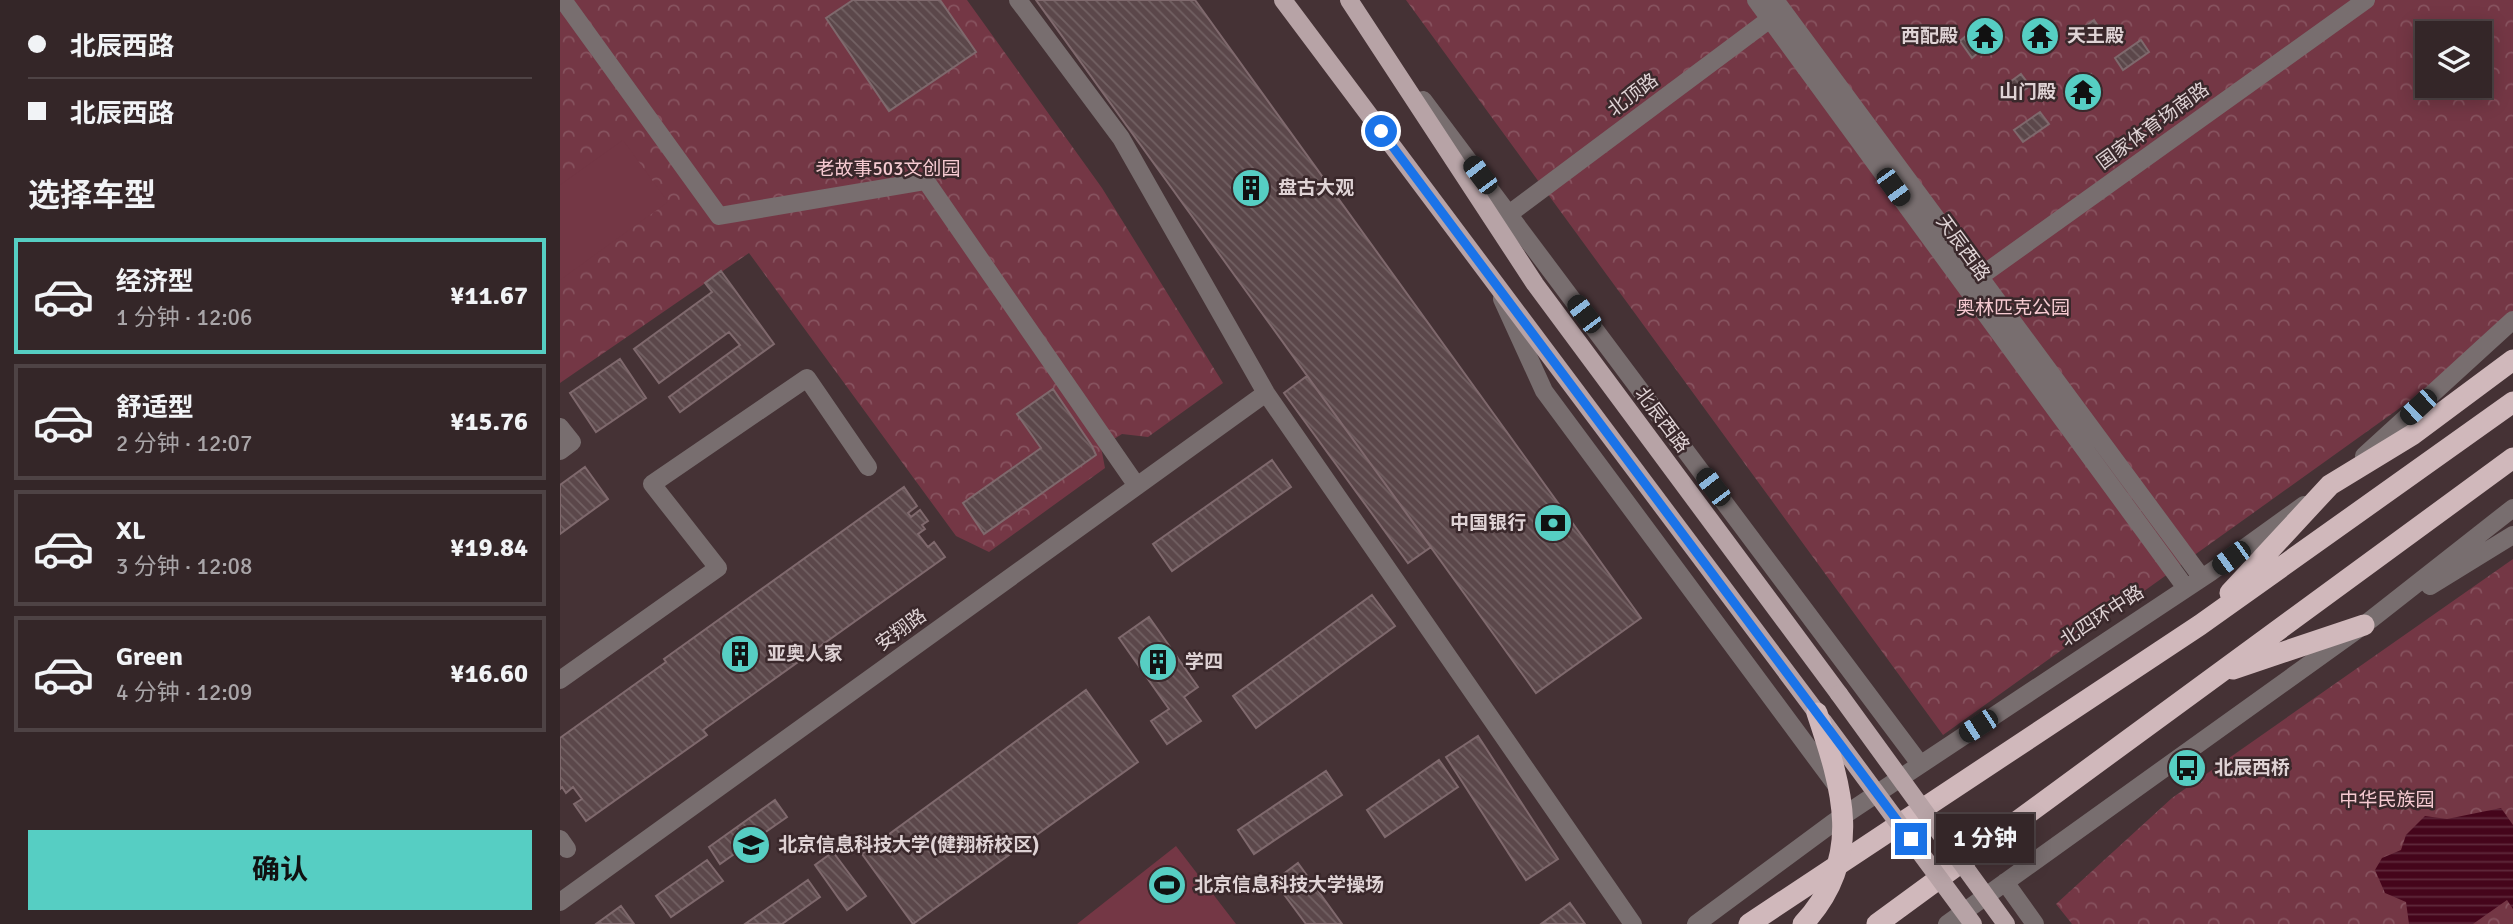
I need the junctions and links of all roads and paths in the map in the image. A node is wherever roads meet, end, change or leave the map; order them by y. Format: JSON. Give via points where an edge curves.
{"nodes":[{"id":1,"x":564,"y":0,"type":"edge"},
{"id":2,"x":1018,"y":0,"type":"edge"},
{"id":3,"x":1283,"y":0,"type":"edge"},
{"id":4,"x":1349,"y":0,"type":"edge"},
{"id":5,"x":1756,"y":0,"type":"edge"},
{"id":6,"x":2366,"y":0,"type":"edge"},
{"id":7,"x":1776,"y":10,"type":"edge"},
{"id":8,"x":1373,"y":33,"type":"junction"},
{"id":9,"x":1509,"y":214,"type":"junction"},
{"id":10,"x":1495,"y":283,"type":"junction"},
{"id":11,"x":1972,"y":283,"type":"junction"},
{"id":12,"x":2513,"y":320,"type":"edge"},
{"id":13,"x":2513,"y":360,"type":"edge"},
{"id":14,"x":1266,"y":393,"type":"junction"},
{"id":15,"x":2513,"y":402,"type":"edge"},
{"id":16,"x":560,"y":426,"type":"edge"},
{"id":17,"x":560,"y":451,"type":"edge"},
{"id":18,"x":2513,"y":458,"type":"edge"},
{"id":19,"x":868,"y":467,"type":"dead end"},
{"id":20,"x":2330,"y":485,"type":"junction"},
{"id":21,"x":1137,"y":486,"type":"junction"},
{"id":22,"x":2513,"y":508,"type":"edge"},
{"id":23,"x":2513,"y":535,"type":"edge"},
{"id":24,"x":2202,"y":578,"type":"junction"},
{"id":25,"x":2186,"y":588,"type":"junction"},
{"id":26,"x":2200,"y":625,"type":"junction"},
{"id":27,"x":2364,"y":625,"type":"junction"},
{"id":28,"x":2215,"y":675,"type":"junction"},
{"id":29,"x":560,"y":680,"type":"edge"},
{"id":30,"x":1817,"y":713,"type":"junction"},
{"id":31,"x":1920,"y":764,"type":"junction"},
{"id":32,"x":1854,"y":809,"type":"junction"},
{"id":33,"x":2005,"y":882,"type":"junction"},
{"id":34,"x":1920,"y":893,"type":"junction"},
{"id":35,"x":560,"y":902,"type":"edge"},
{"id":36,"x":1633,"y":924,"type":"edge"},
{"id":37,"x":1696,"y":924,"type":"edge"},
{"id":38,"x":1749,"y":924,"type":"edge"},
{"id":39,"x":1803,"y":924,"type":"edge"},
{"id":40,"x":1877,"y":924,"type":"edge"},
{"id":41,"x":1893,"y":924,"type":"edge"},
{"id":42,"x":1947,"y":924,"type":"edge"},
{"id":43,"x":1973,"y":924,"type":"edge"},
{"id":44,"x":2006,"y":924,"type":"edge"},
{"id":45,"x":2035,"y":924,"type":"edge"}],
"edges":[{"from":1,"to":21,"type":"street","via":[[719,216],[926,181]]},
{"from":2,"to":14,"type":"street","via":[[1121,138]]},
{"from":3,"to":10,"type":"main road"},
{"from":4,"to":8,"type":"main road","name":"北辰西路"},
{"from":5,"to":7,"type":"street","name":"天辰西路"},
{"from":6,"to":11,"type":"street","name":"国家体育场南路"},
{"from":7,"to":9,"type":"street","name":"北顶路"},
{"from":7,"to":11,"type":"street","name":"天辰西路"},
{"from":8,"to":9,"type":"street","name":"北辰西路"},
{"from":8,"to":44,"type":"main road","name":"北辰西路","bridge":true,"via":[[1535,284]]},
{"from":9,"to":31,"type":"street","name":"北辰西路"},
{"from":10,"to":30,"type":"main road"},
{"from":10,"to":32,"type":"street","via":[[1544,391]]},
{"from":11,"to":24,"type":"street","name":"天辰西路"},
{"from":11,"to":25,"type":"street","name":"天辰西路"},
{"from":12,"to":20,"type":"street","name":"北四环中路"},
{"from":13,"to":20,"type":"highway","via":[[2412,435]]},
{"from":14,"to":21,"type":"street","name":"安翔路"},
{"from":14,"to":36,"type":"street"},
{"from":15,"to":26,"type":"highway"},
{"from":16,"to":17,"type":"street","via":[[572,442]]},
{"from":18,"to":28,"type":"highway"},
{"from":19,"to":29,"type":"street","via":[[807,378],[652,484],[718,568]]},
{"from":20,"to":24,"type":"street","name":"北四环中路"},
{"from":20,"to":26,"type":"highway"},
{"from":21,"to":35,"type":"street","name":"安翔路"},
{"from":22,"to":27,"type":"street"},
{"from":23,"to":27,"type":"street"},
{"from":24,"to":25,"type":"street","name":"北四环中路"},
{"from":25,"to":31,"type":"street","name":"北四环中路"},
{"from":26,"to":38,"type":"highway"},
{"from":27,"to":28,"type":"highway"},
{"from":27,"to":33,"type":"street"},
{"from":28,"to":34,"type":"highway"},
{"from":30,"to":39,"type":"highway","bridge":true,"via":[[1840,782],[1843,839],[1834,879]]},
{"from":30,"to":43,"type":"main road","bridge":true},
{"from":31,"to":32,"type":"street","name":"北四环中路"},
{"from":32,"to":37,"type":"street","name":"北四环中路"},
{"from":33,"to":42,"type":"street"},
{"from":33,"to":45,"type":"street"},
{"from":34,"to":40,"type":"highway"},
{"from":34,"to":41,"type":"highway"}]}
